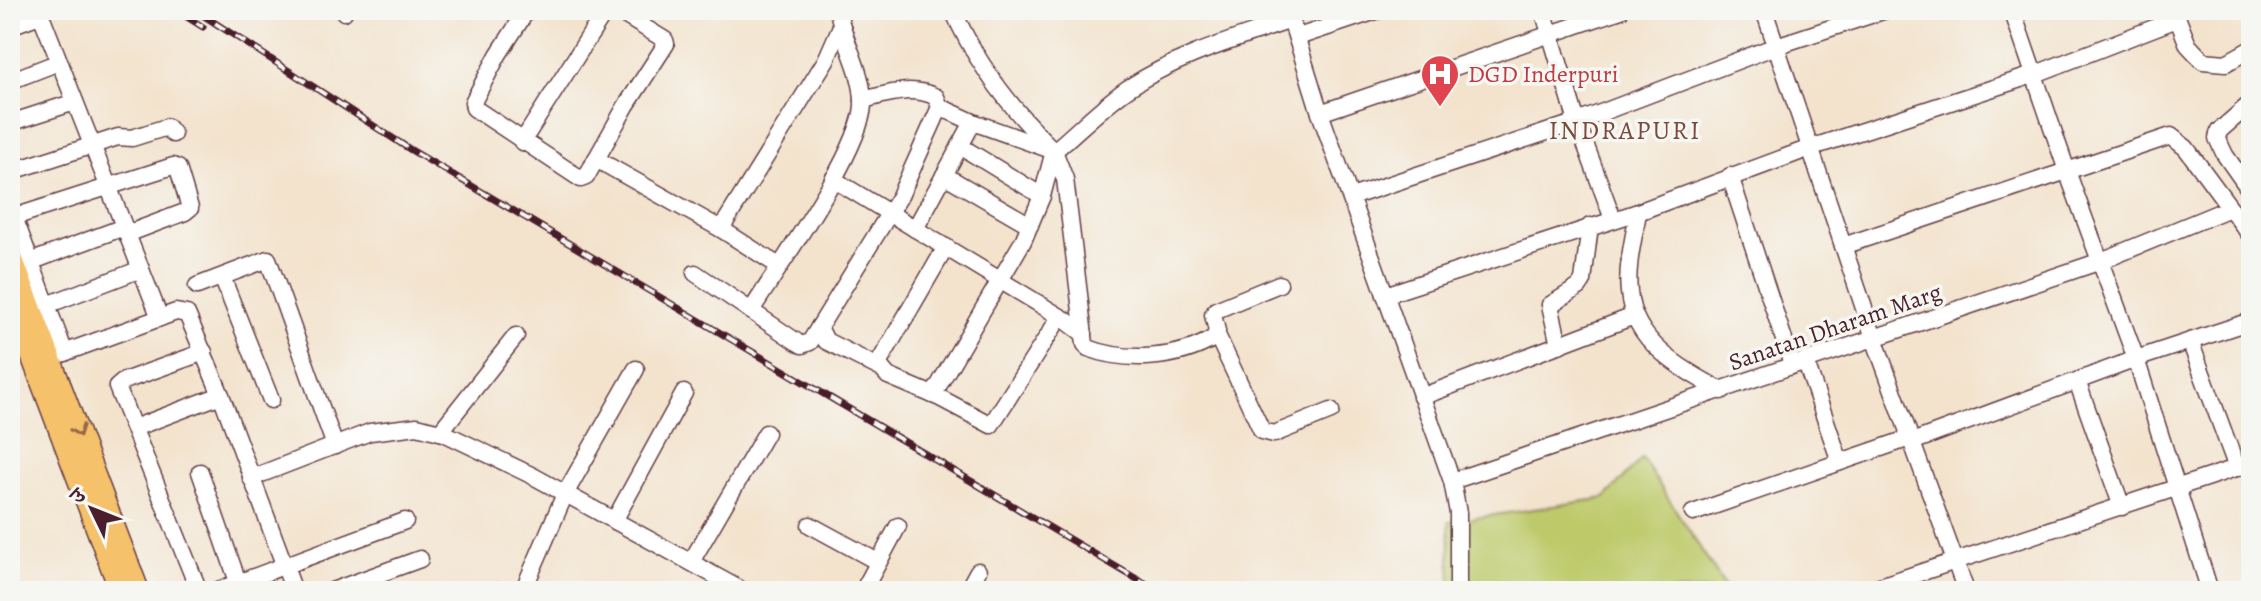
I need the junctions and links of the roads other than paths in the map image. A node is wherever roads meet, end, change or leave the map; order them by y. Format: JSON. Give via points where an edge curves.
{"nodes":[{"id":1,"x":527,"y":10,"type":"edge"},
{"id":2,"x":606,"y":10,"type":"edge"},
{"id":3,"x":616,"y":10,"type":"edge"},
{"id":4,"x":953,"y":10,"type":"edge"},
{"id":5,"x":1379,"y":10,"type":"edge"},
{"id":6,"x":1543,"y":10,"type":"edge"},
{"id":7,"x":1621,"y":10,"type":"edge"},
{"id":8,"x":1764,"y":10,"type":"edge"},
{"id":9,"x":1886,"y":10,"type":"edge"},
{"id":10,"x":2012,"y":10,"type":"edge"},
{"id":11,"x":2176,"y":14,"type":"edge"},
{"id":12,"x":1290,"y":15,"type":"edge"},
{"id":13,"x":840,"y":18,"type":"edge"},
{"id":14,"x":10,"y":26,"type":"edge"},
{"id":15,"x":1551,"y":34,"type":"junction"},
{"id":16,"x":1298,"y":37,"type":"junction"},
{"id":17,"x":1776,"y":46,"type":"junction"},
{"id":18,"x":2251,"y":49,"type":"edge"},
{"id":19,"x":59,"y":62,"type":"junction"},
{"id":20,"x":2033,"y":75,"type":"junction"},
{"id":21,"x":10,"y":81,"type":"edge"},
{"id":22,"x":863,"y":100,"type":"junction"},
{"id":23,"x":75,"y":102,"type":"junction"},
{"id":24,"x":2251,"y":103,"type":"edge"},
{"id":25,"x":940,"y":107,"type":"junction"},
{"id":26,"x":1320,"y":113,"type":"junction"},
{"id":27,"x":973,"y":122,"type":"junction"},
{"id":28,"x":1577,"y":122,"type":"junction"},
{"id":29,"x":10,"y":123,"type":"edge"},
{"id":30,"x":173,"y":134,"type":"dead end"},
{"id":31,"x":522,"y":142,"type":"junction"},
{"id":32,"x":92,"y":144,"type":"junction"},
{"id":33,"x":960,"y":146,"type":"junction"},
{"id":34,"x":1810,"y":148,"type":"junction"},
{"id":35,"x":1054,"y":151,"type":"junction"},
{"id":36,"x":596,"y":159,"type":"junction"},
{"id":37,"x":2067,"y":171,"type":"junction"},
{"id":38,"x":10,"y":172,"type":"edge"},
{"id":39,"x":944,"y":175,"type":"junction"},
{"id":40,"x":1730,"y":176,"type":"junction"},
{"id":41,"x":833,"y":179,"type":"junction"},
{"id":42,"x":108,"y":186,"type":"junction"},
{"id":43,"x":2251,"y":192,"type":"edge"},
{"id":44,"x":1042,"y":196,"type":"junction"},
{"id":45,"x":1351,"y":197,"type":"junction"},
{"id":46,"x":2230,"y":208,"type":"junction"},
{"id":47,"x":12,"y":212,"type":"edge"},
{"id":48,"x":1638,"y":212,"type":"junction"},
{"id":49,"x":890,"y":214,"type":"junction"},
{"id":50,"x":1613,"y":219,"type":"junction"},
{"id":51,"x":1030,"y":225,"type":"junction"},
{"id":52,"x":1590,"y":226,"type":"junction"},
{"id":53,"x":721,"y":229,"type":"junction"},
{"id":54,"x":915,"y":229,"type":"junction"},
{"id":55,"x":126,"y":231,"type":"junction"},
{"id":56,"x":2251,"y":236,"type":"edge"},
{"id":57,"x":1843,"y":246,"type":"junction"},
{"id":58,"x":946,"y":247,"type":"junction"},
{"id":59,"x":10,"y":252,"type":"edge"},
{"id":60,"x":2101,"y":261,"type":"junction"},
{"id":61,"x":30,"y":262,"type":"junction"},
{"id":62,"x":779,"y":266,"type":"junction"},
{"id":63,"x":141,"y":269,"type":"junction"},
{"id":64,"x":695,"y":273,"type":"dead end"},
{"id":65,"x":222,"y":277,"type":"junction"},
{"id":66,"x":1001,"y":279,"type":"junction"},
{"id":67,"x":1279,"y":284,"type":"dead end"},
{"id":68,"x":197,"y":286,"type":"dead end"},
{"id":69,"x":1385,"y":295,"type":"junction"},
{"id":70,"x":10,"y":300,"type":"edge"},
{"id":71,"x":47,"y":305,"type":"junction"},
{"id":72,"x":751,"y":311,"type":"junction"},
{"id":73,"x":1634,"y":316,"type":"junction"},
{"id":74,"x":160,"y":318,"type":"junction"},
{"id":75,"x":1064,"y":319,"type":"junction"},
{"id":76,"x":2251,"y":321,"type":"edge"},
{"id":77,"x":819,"y":327,"type":"junction"},
{"id":78,"x":1084,"y":334,"type":"junction"},
{"id":79,"x":1217,"y":335,"type":"junction"},
{"id":80,"x":516,"y":336,"type":"dead end"},
{"id":81,"x":1874,"y":338,"type":"junction"},
{"id":82,"x":2190,"y":341,"type":"junction"},
{"id":83,"x":1559,"y":345,"type":"junction"},
{"id":84,"x":204,"y":352,"type":"junction"},
{"id":85,"x":58,"y":355,"type":"junction"},
{"id":86,"x":2136,"y":359,"type":"junction"},
{"id":87,"x":1799,"y":362,"type":"junction"},
{"id":88,"x":877,"y":366,"type":"junction"},
{"id":89,"x":636,"y":369,"type":"dead end"},
{"id":90,"x":2077,"y":381,"type":"junction"},
{"id":91,"x":1722,"y":391,"type":"junction"},
{"id":92,"x":684,"y":393,"type":"dead end"},
{"id":93,"x":221,"y":395,"type":"junction"},
{"id":94,"x":933,"y":395,"type":"junction"},
{"id":95,"x":1421,"y":397,"type":"junction"},
{"id":96,"x":271,"y":400,"type":"dead end"},
{"id":97,"x":1331,"y":411,"type":"dead end"},
{"id":98,"x":134,"y":428,"type":"junction"},
{"id":99,"x":440,"y":432,"type":"junction"},
{"id":100,"x":766,"y":433,"type":"dead end"},
{"id":101,"x":1911,"y":440,"type":"junction"},
{"id":102,"x":335,"y":446,"type":"junction"},
{"id":103,"x":1840,"y":462,"type":"junction"},
{"id":104,"x":2244,"y":466,"type":"edge"},
{"id":105,"x":200,"y":472,"type":"dead end"},
{"id":106,"x":251,"y":478,"type":"junction"},
{"id":107,"x":1452,"y":481,"type":"junction"},
{"id":108,"x":2179,"y":489,"type":"junction"},
{"id":109,"x":565,"y":494,"type":"junction"},
{"id":110,"x":2122,"y":507,"type":"junction"},
{"id":111,"x":1693,"y":513,"type":"dead end"},
{"id":112,"x":405,"y":521,"type":"dead end"},
{"id":113,"x":614,"y":521,"type":"junction"},
{"id":114,"x":810,"y":525,"type":"dead end"},
{"id":115,"x":898,"y":526,"type":"dead end"},
{"id":116,"x":420,"y":559,"type":"dead end"},
{"id":117,"x":1954,"y":560,"type":"junction"},
{"id":118,"x":691,"y":562,"type":"junction"},
{"id":119,"x":878,"y":562,"type":"junction"},
{"id":120,"x":284,"y":564,"type":"junction"},
{"id":121,"x":978,"y":571,"type":"dead end"},
{"id":122,"x":238,"y":582,"type":"junction"},
{"id":123,"x":120,"y":591,"type":"edge"},
{"id":124,"x":139,"y":591,"type":"edge"},
{"id":125,"x":199,"y":591,"type":"edge"},
{"id":126,"x":216,"y":591,"type":"edge"},
{"id":127,"x":294,"y":591,"type":"edge"},
{"id":128,"x":332,"y":591,"type":"edge"},
{"id":129,"x":498,"y":591,"type":"edge"},
{"id":130,"x":515,"y":591,"type":"edge"},
{"id":131,"x":523,"y":591,"type":"edge"},
{"id":132,"x":743,"y":591,"type":"edge"},
{"id":133,"x":863,"y":591,"type":"edge"},
{"id":134,"x":967,"y":591,"type":"edge"},
{"id":135,"x":1458,"y":591,"type":"edge"},
{"id":136,"x":1865,"y":591,"type":"edge"},
{"id":137,"x":1966,"y":591,"type":"edge"},
{"id":138,"x":2210,"y":591,"type":"edge"}],
"edges":[{"from":1,"to":31,"type":"street","via":[[473,102],[476,112]]},
{"from":2,"to":31,"type":"street"},
{"from":3,"to":36,"type":"street","via":[[666,44]]},
{"from":4,"to":35,"type":"street","via":[[983,68]]},
{"from":5,"to":16,"type":"street"},
{"from":6,"to":15,"type":"street"},
{"from":7,"to":15,"type":"street"},
{"from":8,"to":17,"type":"street"},
{"from":9,"to":17,"type":"street"},
{"from":10,"to":20,"type":"street"},
{"from":11,"to":18,"type":"street","via":[[2188,45],[2203,61],[2226,63]]},
{"from":11,"to":20,"type":"street"},
{"from":12,"to":16,"type":"street"},
{"from":12,"to":35,"type":"street","via":[[1150,75]]},
{"from":13,"to":22,"type":"street"},
{"from":13,"to":53,"type":"street","via":[[826,60]]},
{"from":14,"to":19,"type":"street","via":[[42,17]]},
{"from":15,"to":26,"type":"street"},
{"from":15,"to":28,"type":"street"},
{"from":16,"to":26,"type":"street"},
{"from":17,"to":28,"type":"street"},
{"from":17,"to":34,"type":"street"},
{"from":19,"to":21,"type":"street"},
{"from":19,"to":23,"type":"street"},
{"from":20,"to":34,"type":"street"},
{"from":20,"to":37,"type":"street"},
{"from":22,"to":25,"type":"street","via":[[916,91],[936,97]]},
{"from":22,"to":41,"type":"street","via":[[858,130]]},
{"from":23,"to":29,"type":"street"},
{"from":23,"to":32,"type":"street"},
{"from":24,"to":43,"type":"street","via":[[2217,138]]},
{"from":25,"to":27,"type":"street"},
{"from":25,"to":49,"type":"street"},
{"from":26,"to":45,"type":"street"},
{"from":27,"to":33,"type":"street"},
{"from":27,"to":35,"type":"street"},
{"from":28,"to":45,"type":"street"},
{"from":28,"to":50,"type":"street"},
{"from":30,"to":32,"type":"street","via":[[167,127]]},
{"from":31,"to":36,"type":"street","via":[[581,179]]},
{"from":32,"to":38,"type":"street"},
{"from":32,"to":42,"type":"street"},
{"from":33,"to":39,"type":"street"},
{"from":33,"to":44,"type":"street"},
{"from":34,"to":40,"type":"street"},
{"from":34,"to":57,"type":"street"},
{"from":35,"to":44,"type":"street"},
{"from":35,"to":78,"type":"street","via":[[1065,179]]},
{"from":36,"to":53,"type":"street"},
{"from":37,"to":46,"type":"street","via":[[2171,136]]},
{"from":37,"to":57,"type":"street"},
{"from":37,"to":60,"type":"street"},
{"from":39,"to":51,"type":"street"},
{"from":39,"to":54,"type":"street"},
{"from":40,"to":48,"type":"street"},
{"from":40,"to":87,"type":"street"},
{"from":41,"to":49,"type":"street"},
{"from":41,"to":62,"type":"street"},
{"from":42,"to":47,"type":"street"},
{"from":42,"to":55,"type":"street"},
{"from":42,"to":55,"type":"street","via":[[173,166],[180,171],[190,208]]},
{"from":44,"to":51,"type":"street"},
{"from":45,"to":69,"type":"street"},
{"from":46,"to":56,"type":"street"},
{"from":46,"to":60,"type":"street","name":"Sanatan Dharam Marg"},
{"from":47,"to":61,"type":"street"},
{"from":48,"to":50,"type":"street"},
{"from":48,"to":73,"type":"street","via":[[1628,289]]},
{"from":49,"to":54,"type":"street"},
{"from":49,"to":77,"type":"street"},
{"from":50,"to":52,"type":"street"},
{"from":51,"to":66,"type":"street"},
{"from":52,"to":69,"type":"street"},
{"from":52,"to":83,"type":"street","via":[[1583,281],[1550,305]]},
{"from":53,"to":62,"type":"street"},
{"from":54,"to":58,"type":"street"},
{"from":55,"to":61,"type":"street"},
{"from":55,"to":63,"type":"street"},
{"from":57,"to":81,"type":"street"},
{"from":58,"to":66,"type":"street"},
{"from":58,"to":88,"type":"street"},
{"from":59,"to":85,"type":"main road"},
{"from":60,"to":81,"type":"street","name":"Sanatan Dharam Marg"},
{"from":60,"to":86,"type":"street"},
{"from":61,"to":71,"type":"street"},
{"from":62,"to":72,"type":"street"},
{"from":63,"to":71,"type":"street"},
{"from":63,"to":74,"type":"street"},
{"from":64,"to":72,"type":"street"},
{"from":65,"to":68,"type":"street"},
{"from":65,"to":96,"type":"street"},
{"from":65,"to":102,"type":"street","via":[[268,259]]},
{"from":66,"to":75,"type":"street"},
{"from":66,"to":94,"type":"street"},
{"from":67,"to":79,"type":"street","via":[[1216,310]]},
{"from":69,"to":95,"type":"street"},
{"from":70,"to":123,"type":"main road"},
{"from":71,"to":85,"type":"street"},
{"from":72,"to":77,"type":"street","via":[[802,345]]},
{"from":73,"to":83,"type":"street"},
{"from":73,"to":91,"type":"street","via":[[1658,349]]},
{"from":74,"to":84,"type":"street","via":[[187,314]]},
{"from":74,"to":85,"type":"street"},
{"from":75,"to":78,"type":"street"},
{"from":75,"to":94,"type":"street","via":[[1058,320],[991,425]]},
{"from":76,"to":82,"type":"street"},
{"from":77,"to":88,"type":"street","via":[[826,341]]},
{"from":78,"to":79,"type":"street","via":[[1085,344],[1096,351],[1164,357]]},
{"from":79,"to":97,"type":"street","via":[[1262,431],[1274,434]]},
{"from":80,"to":99,"type":"street"},
{"from":81,"to":87,"type":"street","name":"Sanatan Dharam Marg"},
{"from":81,"to":101,"type":"street"},
{"from":82,"to":86,"type":"street"},
{"from":82,"to":104,"type":"street"},
{"from":83,"to":95,"type":"street"},
{"from":84,"to":93,"type":"street"},
{"from":84,"to":98,"type":"street","via":[[119,384]]},
{"from":85,"to":124,"type":"main road","one_way":true},
{"from":86,"to":90,"type":"street"},
{"from":86,"to":108,"type":"street"},
{"from":87,"to":91,"type":"street","name":"Sanatan Dharam Marg"},
{"from":87,"to":103,"type":"street"},
{"from":88,"to":94,"type":"street"},
{"from":89,"to":109,"type":"street"},
{"from":90,"to":101,"type":"street"},
{"from":90,"to":110,"type":"street"},
{"from":91,"to":107,"type":"street","name":"Sanatan Dharam Marg"},
{"from":92,"to":113,"type":"street"},
{"from":93,"to":98,"type":"street"},
{"from":93,"to":106,"type":"street"},
{"from":95,"to":107,"type":"street"},
{"from":98,"to":125,"type":"street"},
{"from":99,"to":102,"type":"street","via":[[399,426]]},
{"from":99,"to":109,"type":"street"},
{"from":100,"to":118,"type":"street"},
{"from":101,"to":103,"type":"street"},
{"from":101,"to":117,"type":"street"},
{"from":102,"to":106,"type":"street"},
{"from":103,"to":111,"type":"street"},
{"from":104,"to":108,"type":"street"},
{"from":105,"to":122,"type":"street"},
{"from":106,"to":120,"type":"street"},
{"from":107,"to":135,"type":"street","via":[[1458,513]]},
{"from":108,"to":110,"type":"street"},
{"from":108,"to":138,"type":"street"},
{"from":109,"to":113,"type":"street"},
{"from":109,"to":131,"type":"street"},
{"from":110,"to":117,"type":"street"},
{"from":112,"to":120,"type":"street"},
{"from":113,"to":118,"type":"street"},
{"from":114,"to":119,"type":"street"},
{"from":115,"to":119,"type":"street"},
{"from":116,"to":128,"type":"street"},
{"from":117,"to":136,"type":"street"},
{"from":117,"to":137,"type":"street"},
{"from":118,"to":132,"type":"street"},
{"from":119,"to":133,"type":"street"},
{"from":120,"to":122,"type":"street"},
{"from":120,"to":127,"type":"street"},
{"from":121,"to":134,"type":"street"},
{"from":122,"to":126,"type":"street"},
{"from":129,"to":130,"type":"street"}]}
